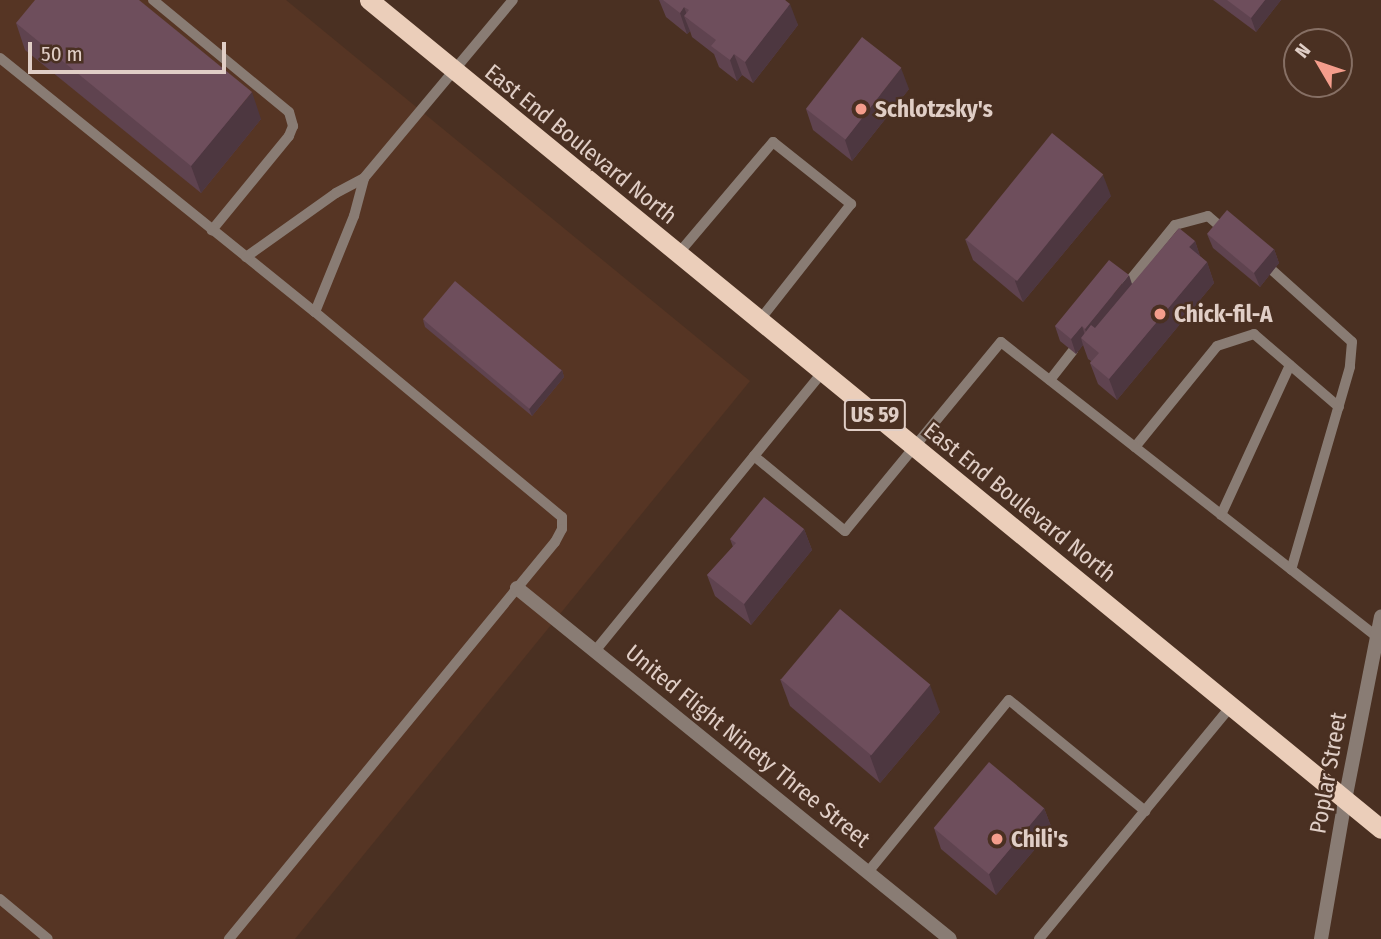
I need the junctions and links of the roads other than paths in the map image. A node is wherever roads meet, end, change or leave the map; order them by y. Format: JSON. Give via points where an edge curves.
{"nodes":[{"id":1,"x":153,"y":0,"type":"edge"},
{"id":2,"x":369,"y":0,"type":"edge"},
{"id":3,"x":513,"y":0,"type":"edge"},
{"id":4,"x":0,"y":58,"type":"edge"},
{"id":5,"x":455,"y":72,"type":"junction"},
{"id":6,"x":364,"y":178,"type":"junction"},
{"id":7,"x":212,"y":230,"type":"junction"},
{"id":8,"x":1226,"y":231,"type":"edge"},
{"id":9,"x":678,"y":254,"type":"junction"},
{"id":10,"x":246,"y":257,"type":"junction"},
{"id":11,"x":1273,"y":271,"type":"dead end"},
{"id":12,"x":1127,"y":284,"type":"edge"},
{"id":13,"x":315,"y":312,"type":"junction"},
{"id":14,"x":759,"y":321,"type":"junction"},
{"id":15,"x":1073,"y":351,"type":"edge"},
{"id":16,"x":1290,"y":365,"type":"junction"},
{"id":17,"x":822,"y":373,"type":"junction"},
{"id":18,"x":1050,"y":380,"type":"junction"},
{"id":19,"x":1339,"y":407,"type":"junction"},
{"id":20,"x":913,"y":446,"type":"junction"},
{"id":21,"x":1135,"y":447,"type":"junction"},
{"id":22,"x":754,"y":456,"type":"junction"},
{"id":23,"x":1221,"y":515,"type":"junction"},
{"id":24,"x":1291,"y":570,"type":"junction"},
{"id":25,"x":517,"y":588,"type":"junction"},
{"id":26,"x":1381,"y":615,"type":"edge"},
{"id":27,"x":1377,"y":637,"type":"junction"},
{"id":28,"x":595,"y":651,"type":"junction"},
{"id":29,"x":1231,"y":706,"type":"junction"},
{"id":30,"x":1345,"y":800,"type":"junction"},
{"id":31,"x":1144,"y":811,"type":"junction"},
{"id":32,"x":1381,"y":829,"type":"edge"},
{"id":33,"x":868,"y":872,"type":"junction"},
{"id":34,"x":0,"y":899,"type":"edge"},
{"id":35,"x":48,"y":939,"type":"edge"},
{"id":36,"x":229,"y":939,"type":"edge"},
{"id":37,"x":950,"y":939,"type":"edge"},
{"id":38,"x":1039,"y":939,"type":"edge"},
{"id":39,"x":1321,"y":939,"type":"edge"}],
"edges":[{"from":1,"to":7,"type":"lane","via":[[289,111],[293,126]]},
{"from":2,"to":5,"type":"highway","name":"East End Boulevard North","number":"US 59"},
{"from":3,"to":5,"type":"lane"},
{"from":4,"to":7,"type":"lane"},
{"from":5,"to":6,"type":"lane"},
{"from":5,"to":9,"type":"highway","name":"East End Boulevard North","number":"US 59"},
{"from":6,"to":10,"type":"lane"},
{"from":6,"to":13,"type":"lane","via":[[354,216]]},
{"from":7,"to":10,"type":"lane"},
{"from":8,"to":12,"type":"lane","via":[[1208,216],[1175,225]]},
{"from":9,"to":14,"type":"highway","name":"East End Boulevard North","number":"US 59"},
{"from":9,"to":14,"type":"lane","via":[[773,142],[851,204]]},
{"from":10,"to":13,"type":"lane"},
{"from":11,"to":19,"type":"lane","via":[[1352,342]]},
{"from":13,"to":25,"type":"lane","via":[[562,517],[555,542]]},
{"from":14,"to":17,"type":"highway","name":"East End Boulevard North","number":"US 59"},
{"from":15,"to":18,"type":"lane"},
{"from":16,"to":19,"type":"lane"},
{"from":16,"to":21,"type":"lane","via":[[1254,334],[1217,346]]},
{"from":16,"to":23,"type":"lane"},
{"from":17,"to":20,"type":"highway","name":"East End Boulevard North","number":"US 59"},
{"from":17,"to":22,"type":"lane"},
{"from":18,"to":20,"type":"lane","via":[[1001,342]]},
{"from":18,"to":21,"type":"lane"},
{"from":19,"to":24,"type":"lane"},
{"from":20,"to":22,"type":"lane","via":[[845,530]]},
{"from":20,"to":29,"type":"highway","name":"East End Boulevard North","number":"US 59"},
{"from":21,"to":23,"type":"lane"},
{"from":22,"to":28,"type":"lane"},
{"from":23,"to":24,"type":"lane"},
{"from":24,"to":27,"type":"lane"},
{"from":25,"to":28,"type":"street","name":"United Flight Ninety Three Street"},
{"from":25,"to":36,"type":"lane"},
{"from":26,"to":27,"type":"street","name":"Poplar Street"},
{"from":27,"to":30,"type":"street","name":"Poplar Street"},
{"from":28,"to":33,"type":"street","name":"United Flight Ninety Three Street"},
{"from":29,"to":30,"type":"highway","name":"East End Boulevard North","number":"US 59"},
{"from":29,"to":31,"type":"lane"},
{"from":30,"to":32,"type":"highway","name":"East End Boulevard North","number":"US 59"},
{"from":30,"to":39,"type":"street","name":"Poplar Street"},
{"from":31,"to":33,"type":"lane","via":[[1009,700]]},
{"from":31,"to":38,"type":"lane"},
{"from":33,"to":37,"type":"street","name":"United Flight Ninety Three Street"},
{"from":34,"to":35,"type":"lane"}]}
